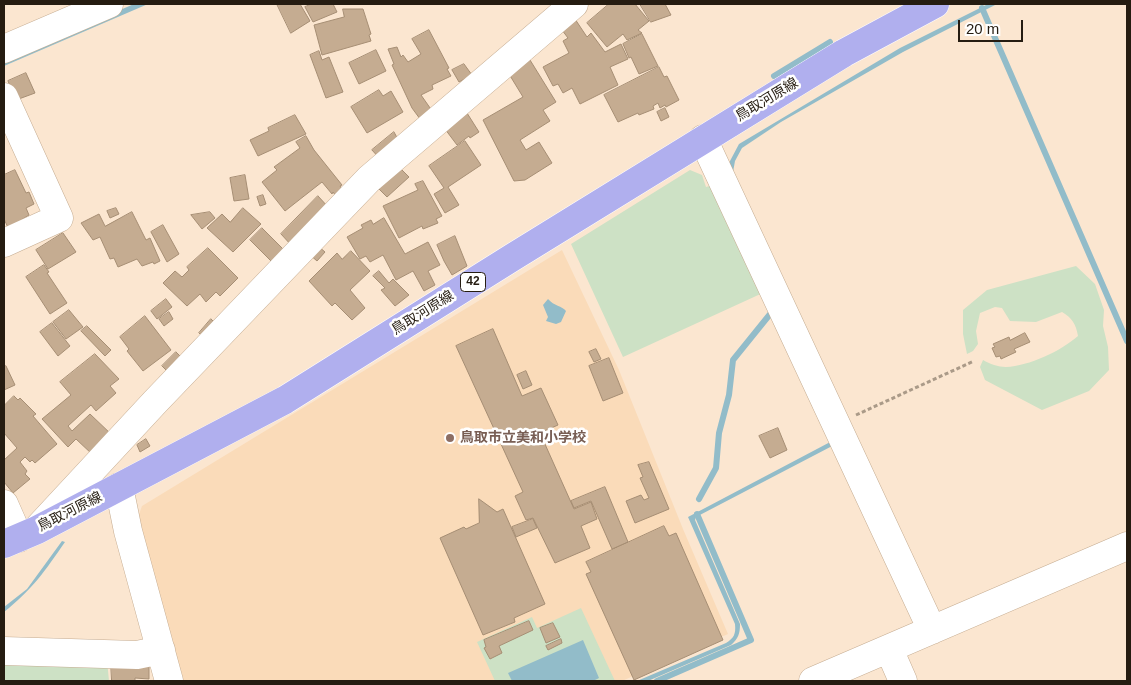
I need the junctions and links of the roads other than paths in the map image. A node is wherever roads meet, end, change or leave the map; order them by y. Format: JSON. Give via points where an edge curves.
{"nodes":[{"id":1,"x":109,"y":4,"type":"edge"},
{"id":2,"x":574,"y":4,"type":"edge"},
{"id":3,"x":935,"y":4,"type":"edge"},
{"id":4,"x":4,"y":49,"type":"edge"},
{"id":5,"x":4,"y":97,"type":"edge"},
{"id":6,"x":703,"y":139,"type":"junction"},
{"id":7,"x":4,"y":243,"type":"edge"},
{"id":8,"x":119,"y":487,"type":"junction"},
{"id":9,"x":4,"y":504,"type":"edge"},
{"id":10,"x":20,"y":537,"type":"edge"},
{"id":11,"x":1127,"y":546,"type":"edge"},
{"id":12,"x":932,"y":630,"type":"junction"},
{"id":13,"x":889,"y":649,"type":"junction"},
{"id":14,"x":161,"y":650,"type":"junction"},
{"id":15,"x":4,"y":652,"type":"edge"},
{"id":16,"x":169,"y":681,"type":"edge"},
{"id":17,"x":813,"y":681,"type":"edge"},
{"id":18,"x":903,"y":681,"type":"edge"}],
"edges":[{"from":1,"to":4,"type":"street"},
{"from":2,"to":10,"type":"street","via":[[369,179]]},
{"from":3,"to":6,"type":"main road","name":"鳥取河原線","number":"42","via":[[844,53]]},
{"from":5,"to":7,"type":"street","via":[[59,218]]},
{"from":6,"to":8,"type":"main road","name":"鳥取河原線","number":"42","via":[[285,400]]},
{"from":6,"to":12,"type":"street"},
{"from":8,"to":10,"type":"main road","name":"鳥取河原線","number":"42"},
{"from":8,"to":14,"type":"street"},
{"from":9,"to":10,"type":"street"},
{"from":11,"to":12,"type":"street"},
{"from":12,"to":13,"type":"street"},
{"from":13,"to":17,"type":"street"},
{"from":13,"to":18,"type":"street"},
{"from":14,"to":15,"type":"street","via":[[137,655]]},
{"from":14,"to":16,"type":"street"}]}
